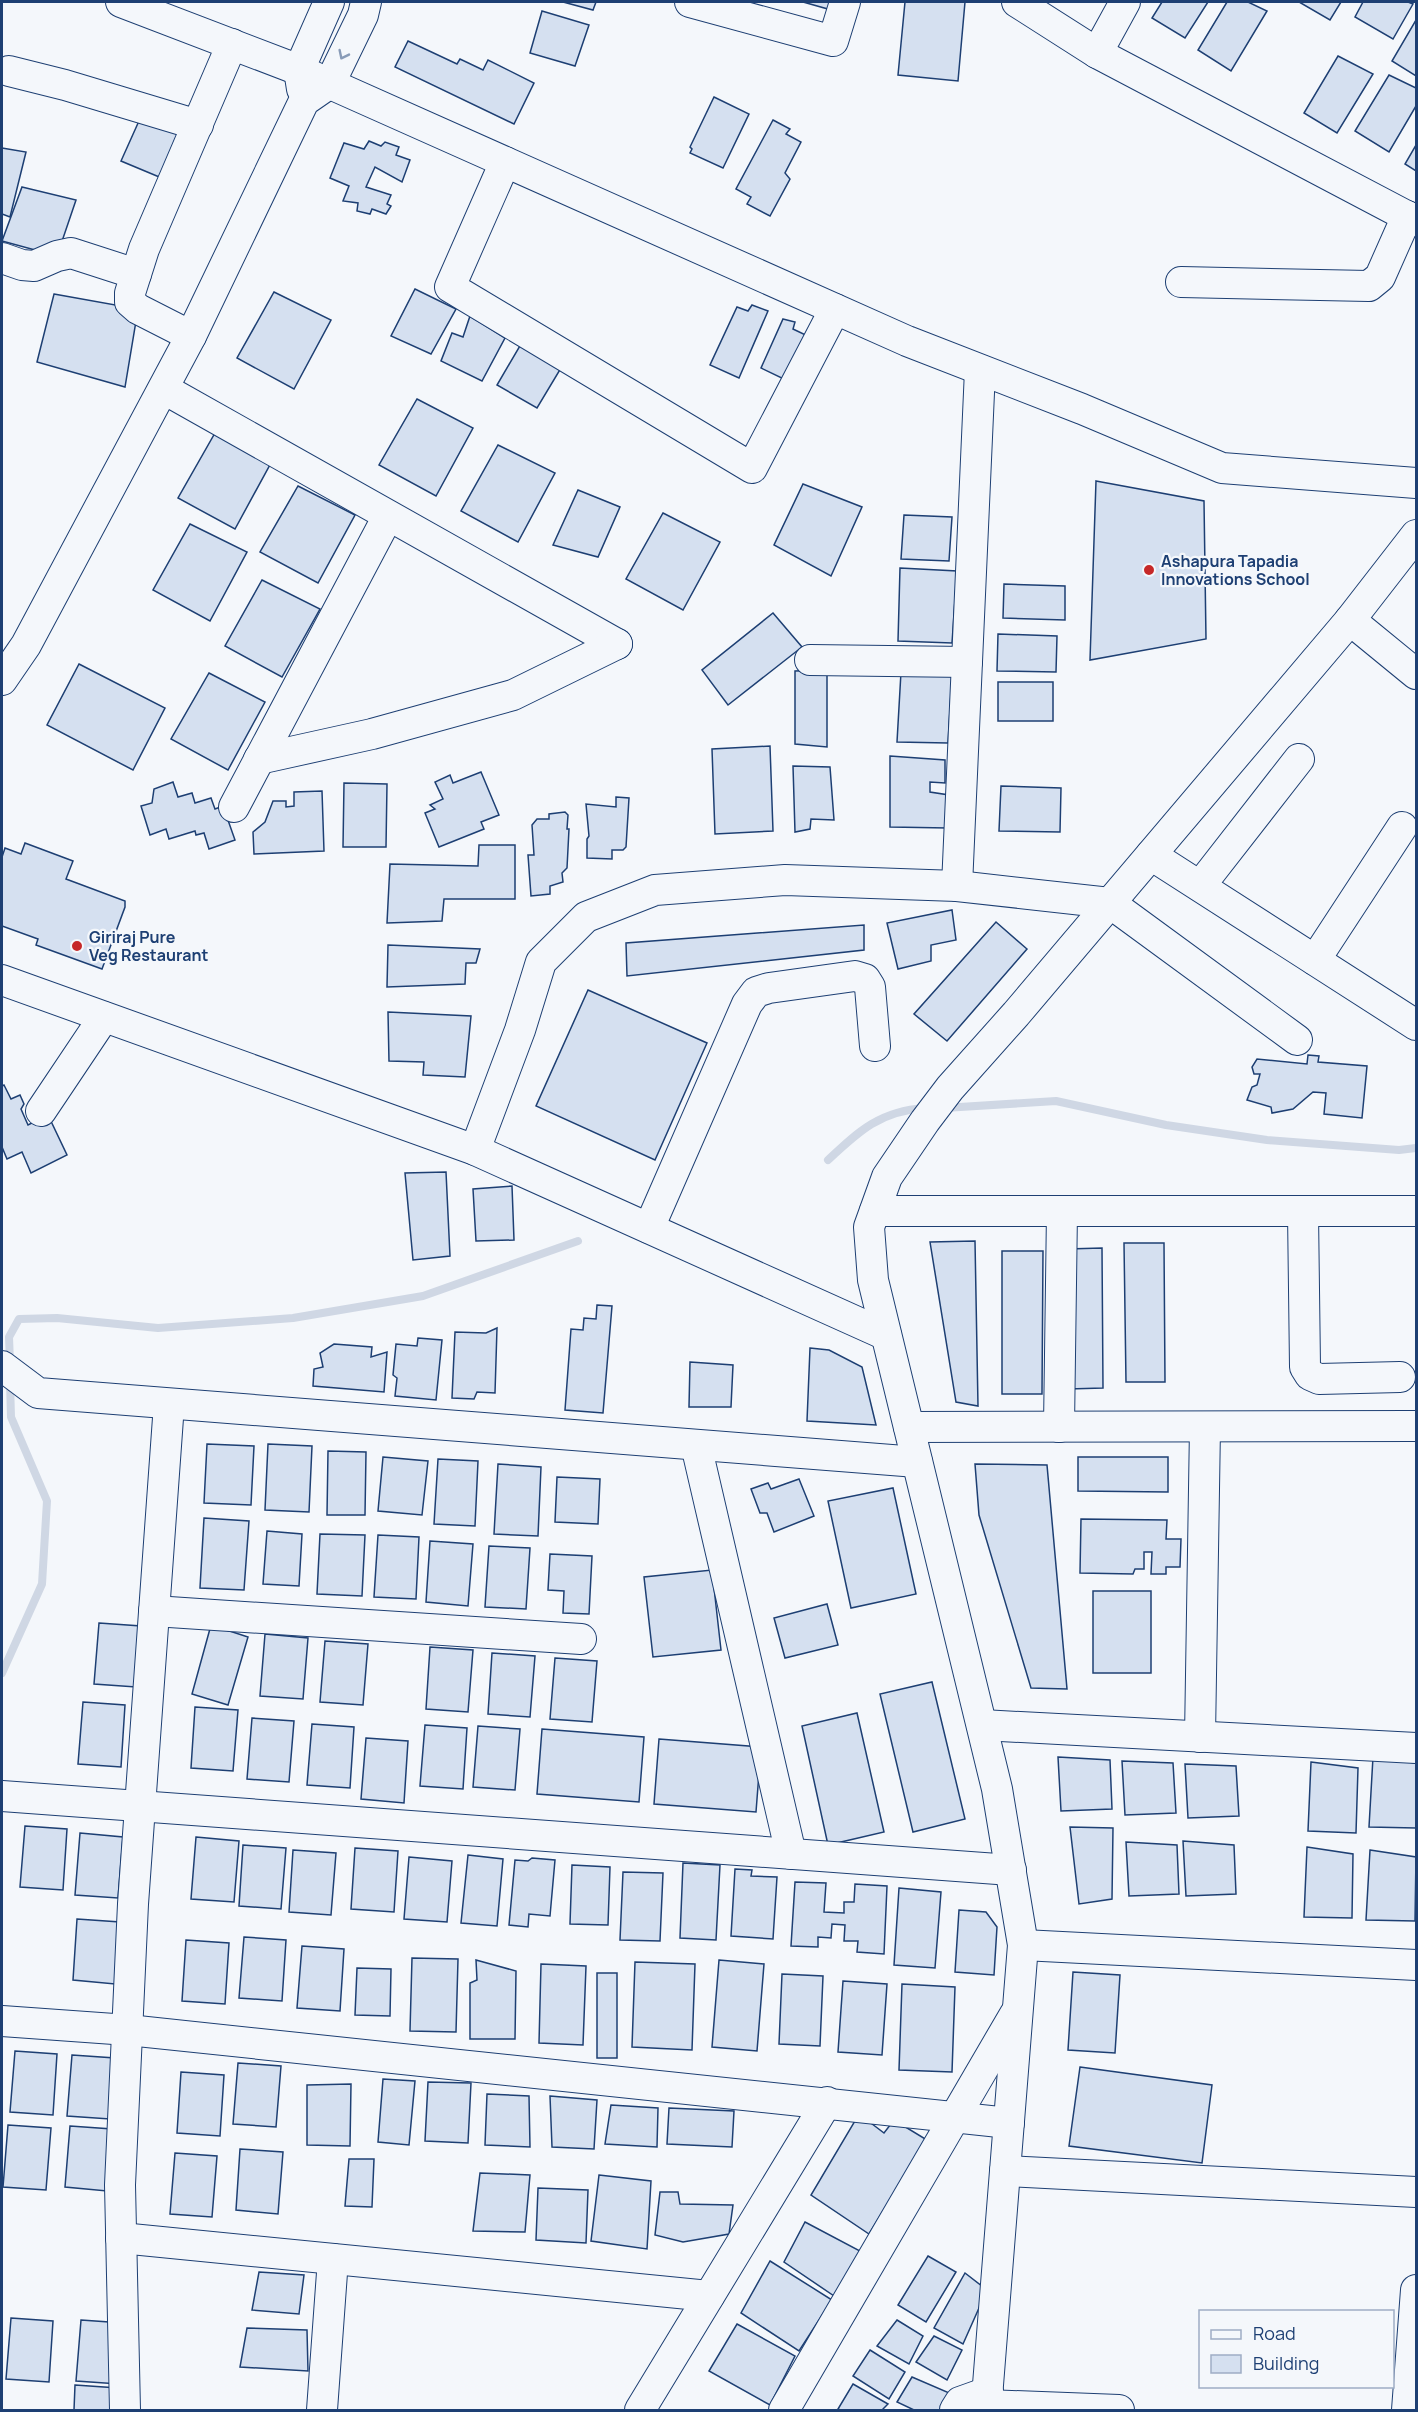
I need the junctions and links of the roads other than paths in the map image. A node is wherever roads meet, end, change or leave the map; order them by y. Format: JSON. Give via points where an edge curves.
{"nodes":[{"id":1,"x":121,"y":2,"type":"edge"},
{"id":2,"x":329,"y":2,"type":"edge"},
{"id":3,"x":366,"y":2,"type":"edge"},
{"id":4,"x":690,"y":2,"type":"edge"},
{"id":5,"x":845,"y":2,"type":"edge"},
{"id":6,"x":1017,"y":2,"type":"edge"},
{"id":7,"x":1125,"y":2,"type":"edge"},
{"id":8,"x":232,"y":44,"type":"junction"},
{"id":9,"x":1097,"y":53,"type":"junction"},
{"id":10,"x":299,"y":70,"type":"junction"},
{"id":11,"x":9,"y":72,"type":"dead end"},
{"id":12,"x":330,"y":83,"type":"junction"},
{"id":13,"x":304,"y":101,"type":"junction"},
{"id":14,"x":198,"y":125,"type":"junction"},
{"id":15,"x":505,"y":162,"type":"junction"},
{"id":16,"x":1412,"y":218,"type":"edge"},
{"id":17,"x":2,"y":258,"type":"edge"},
{"id":18,"x":136,"y":274,"type":"junction"},
{"id":19,"x":1181,"y":282,"type":"dead end"},
{"id":20,"x":835,"y":309,"type":"junction"},
{"id":21,"x":191,"y":336,"type":"junction"},
{"id":22,"x":980,"y":369,"type":"junction"},
{"id":23,"x":164,"y":389,"type":"junction"},
{"id":24,"x":1416,"y":483,"type":"edge"},
{"id":25,"x":388,"y":516,"type":"junction"},
{"id":26,"x":1416,"y":535,"type":"edge"},
{"id":27,"x":1350,"y":620,"type":"junction"},
{"id":28,"x":810,"y":660,"type":"dead end"},
{"id":29,"x":967,"y":662,"type":"junction"},
{"id":30,"x":1416,"y":674,"type":"edge"},
{"id":31,"x":2,"y":680,"type":"edge"},
{"id":32,"x":259,"y":759,"type":"junction"},
{"id":33,"x":1299,"y":759,"type":"dead end"},
{"id":34,"x":234,"y":807,"type":"dead end"},
{"id":35,"x":1402,"y":827,"type":"dead end"},
{"id":36,"x":1151,"y":855,"type":"junction"},
{"id":37,"x":957,"y":886,"type":"junction"},
{"id":38,"x":1200,"y":886,"type":"junction"},
{"id":39,"x":1110,"y":903,"type":"junction"},
{"id":40,"x":1315,"y":960,"type":"junction"},
{"id":41,"x":2,"y":980,"type":"edge"},
{"id":42,"x":104,"y":1017,"type":"junction"},
{"id":43,"x":1416,"y":1025,"type":"edge"},
{"id":44,"x":1297,"y":1040,"type":"dead end"},
{"id":45,"x":875,"y":1046,"type":"dead end"},
{"id":46,"x":41,"y":1111,"type":"dead end"},
{"id":47,"x":475,"y":1150,"type":"junction"},
{"id":48,"x":875,"y":1211,"type":"junction"},
{"id":49,"x":1062,"y":1211,"type":"junction"},
{"id":50,"x":1416,"y":1211,"type":"edge"},
{"id":51,"x":1303,"y":1212,"type":"junction"},
{"id":52,"x":649,"y":1228,"type":"junction"},
{"id":53,"x":886,"y":1335,"type":"junction"},
{"id":54,"x":2,"y":1366,"type":"edge"},
{"id":55,"x":1400,"y":1377,"type":"dead end"},
{"id":56,"x":169,"y":1404,"type":"junction"},
{"id":57,"x":1205,"y":1426,"type":"junction"},
{"id":58,"x":1416,"y":1426,"type":"edge"},
{"id":59,"x":909,"y":1427,"type":"junction"},
{"id":60,"x":1059,"y":1427,"type":"junction"},
{"id":61,"x":696,"y":1445,"type":"junction"},
{"id":62,"x":917,"y":1462,"type":"junction"},
{"id":63,"x":154,"y":1611,"type":"junction"},
{"id":64,"x":581,"y":1639,"type":"dead end"},
{"id":65,"x":982,"y":1725,"type":"junction"},
{"id":66,"x":1200,"y":1737,"type":"junction"},
{"id":67,"x":1416,"y":1748,"type":"edge"},
{"id":68,"x":2,"y":1796,"type":"edge"},
{"id":69,"x":140,"y":1807,"type":"junction"},
{"id":70,"x":792,"y":1854,"type":"junction"},
{"id":71,"x":1011,"y":1870,"type":"junction"},
{"id":72,"x":1023,"y":1945,"type":"junction"},
{"id":73,"x":1416,"y":1965,"type":"edge"},
{"id":74,"x":1018,"y":2008,"type":"junction"},
{"id":75,"x":2,"y":2020,"type":"edge"},
{"id":76,"x":128,"y":2030,"type":"junction"},
{"id":77,"x":827,"y":2102,"type":"junction"},
{"id":78,"x":956,"y":2115,"type":"junction"},
{"id":79,"x":1009,"y":2122,"type":"junction"},
{"id":80,"x":1005,"y":2171,"type":"junction"},
{"id":81,"x":1416,"y":2192,"type":"edge"},
{"id":82,"x":121,"y":2238,"type":"junction"},
{"id":83,"x":333,"y":2259,"type":"junction"},
{"id":84,"x":1416,"y":2290,"type":"edge"},
{"id":85,"x":709,"y":2296,"type":"junction"},
{"id":86,"x":987,"y":2402,"type":"edge"},
{"id":87,"x":124,"y":2410,"type":"edge"},
{"id":88,"x":322,"y":2410,"type":"edge"},
{"id":89,"x":640,"y":2410,"type":"edge"},
{"id":90,"x":784,"y":2410,"type":"edge"},
{"id":91,"x":955,"y":2410,"type":"edge"},
{"id":92,"x":1119,"y":2410,"type":"edge"},
{"id":93,"x":1407,"y":2410,"type":"edge"}],
"edges":[{"from":1,"to":8,"type":"street"},
{"from":2,"to":10,"type":"street"},
{"from":3,"to":12,"type":"street","one_way":true},
{"from":4,"to":5,"type":"street","via":[[833,41]]},
{"from":6,"to":9,"type":"street"},
{"from":7,"to":9,"type":"street"},
{"from":8,"to":10,"type":"street"},
{"from":8,"to":14,"type":"street"},
{"from":9,"to":16,"type":"street"},
{"from":10,"to":12,"type":"street"},
{"from":10,"to":13,"type":"street"},
{"from":11,"to":14,"type":"street"},
{"from":12,"to":13,"type":"street"},
{"from":12,"to":15,"type":"street"},
{"from":13,"to":21,"type":"street"},
{"from":14,"to":18,"type":"street"},
{"from":15,"to":20,"type":"street"},
{"from":15,"to":20,"type":"street","via":[[450,287],[752,468]]},
{"from":16,"to":19,"type":"street","via":[[1380,277],[1369,286]]},
{"from":17,"to":18,"type":"street","via":[[34,266],[71,253]]},
{"from":18,"to":21,"type":"street","via":[[130,302]]},
{"from":20,"to":22,"type":"street"},
{"from":21,"to":23,"type":"street"},
{"from":22,"to":24,"type":"street","via":[[1222,468]]},
{"from":22,"to":29,"type":"street"},
{"from":23,"to":25,"type":"street"},
{"from":23,"to":31,"type":"street","via":[[26,645]]},
{"from":25,"to":32,"type":"street"},
{"from":25,"to":32,"type":"street","via":[[617,644],[513,695],[372,734]]},
{"from":26,"to":27,"type":"street"},
{"from":27,"to":30,"type":"street"},
{"from":27,"to":36,"type":"street"},
{"from":28,"to":29,"type":"street"},
{"from":29,"to":37,"type":"street"},
{"from":32,"to":34,"type":"street"},
{"from":33,"to":38,"type":"street"},
{"from":35,"to":40,"type":"street"},
{"from":36,"to":38,"type":"street"},
{"from":36,"to":39,"type":"street"},
{"from":37,"to":39,"type":"street"},
{"from":37,"to":47,"type":"street","via":[[785,880],[655,890],[586,917],[541,962]]},
{"from":38,"to":40,"type":"street"},
{"from":39,"to":44,"type":"street"},
{"from":39,"to":48,"type":"street","via":[[950,1088],[887,1177]]},
{"from":40,"to":43,"type":"street"},
{"from":41,"to":42,"type":"street"},
{"from":42,"to":46,"type":"street"},
{"from":42,"to":47,"type":"street"},
{"from":45,"to":52,"type":"street","via":[[870,987],[865,979],[855,976],[756,992],[747,1004]]},
{"from":47,"to":52,"type":"street"},
{"from":48,"to":49,"type":"street"},
{"from":48,"to":53,"type":"street","via":[[869,1227],[873,1280]]},
{"from":49,"to":51,"type":"street"},
{"from":49,"to":60,"type":"street"},
{"from":50,"to":51,"type":"street"},
{"from":51,"to":55,"type":"street","via":[[1305,1367],[1310,1376],[1319,1380]]},
{"from":52,"to":53,"type":"street"},
{"from":53,"to":59,"type":"street"},
{"from":54,"to":56,"type":"street","via":[[39,1393]]},
{"from":56,"to":61,"type":"street"},
{"from":56,"to":63,"type":"street"},
{"from":57,"to":58,"type":"street"},
{"from":57,"to":60,"type":"street"},
{"from":57,"to":66,"type":"street"},
{"from":59,"to":60,"type":"street"},
{"from":59,"to":62,"type":"street"},
{"from":61,"to":62,"type":"street"},
{"from":61,"to":70,"type":"street"},
{"from":62,"to":65,"type":"street"},
{"from":63,"to":64,"type":"street"},
{"from":63,"to":69,"type":"street"},
{"from":65,"to":66,"type":"street"},
{"from":65,"to":71,"type":"street"},
{"from":66,"to":67,"type":"street"},
{"from":68,"to":69,"type":"street"},
{"from":69,"to":70,"type":"street"},
{"from":69,"to":76,"type":"street"},
{"from":70,"to":71,"type":"street"},
{"from":71,"to":72,"type":"street"},
{"from":72,"to":73,"type":"street"},
{"from":72,"to":74,"type":"street"},
{"from":74,"to":78,"type":"street"},
{"from":74,"to":79,"type":"street"},
{"from":75,"to":76,"type":"street"},
{"from":76,"to":77,"type":"street"},
{"from":76,"to":82,"type":"street"},
{"from":77,"to":78,"type":"street"},
{"from":77,"to":85,"type":"street"},
{"from":78,"to":79,"type":"street"},
{"from":78,"to":90,"type":"street"},
{"from":79,"to":80,"type":"street"},
{"from":80,"to":81,"type":"street"},
{"from":80,"to":86,"type":"street"},
{"from":82,"to":83,"type":"street"},
{"from":82,"to":87,"type":"street"},
{"from":83,"to":85,"type":"street"},
{"from":83,"to":88,"type":"street"},
{"from":84,"to":93,"type":"street"},
{"from":85,"to":89,"type":"street"},
{"from":86,"to":91,"type":"street","via":[[960,2402]]},
{"from":86,"to":92,"type":"street"}]}
